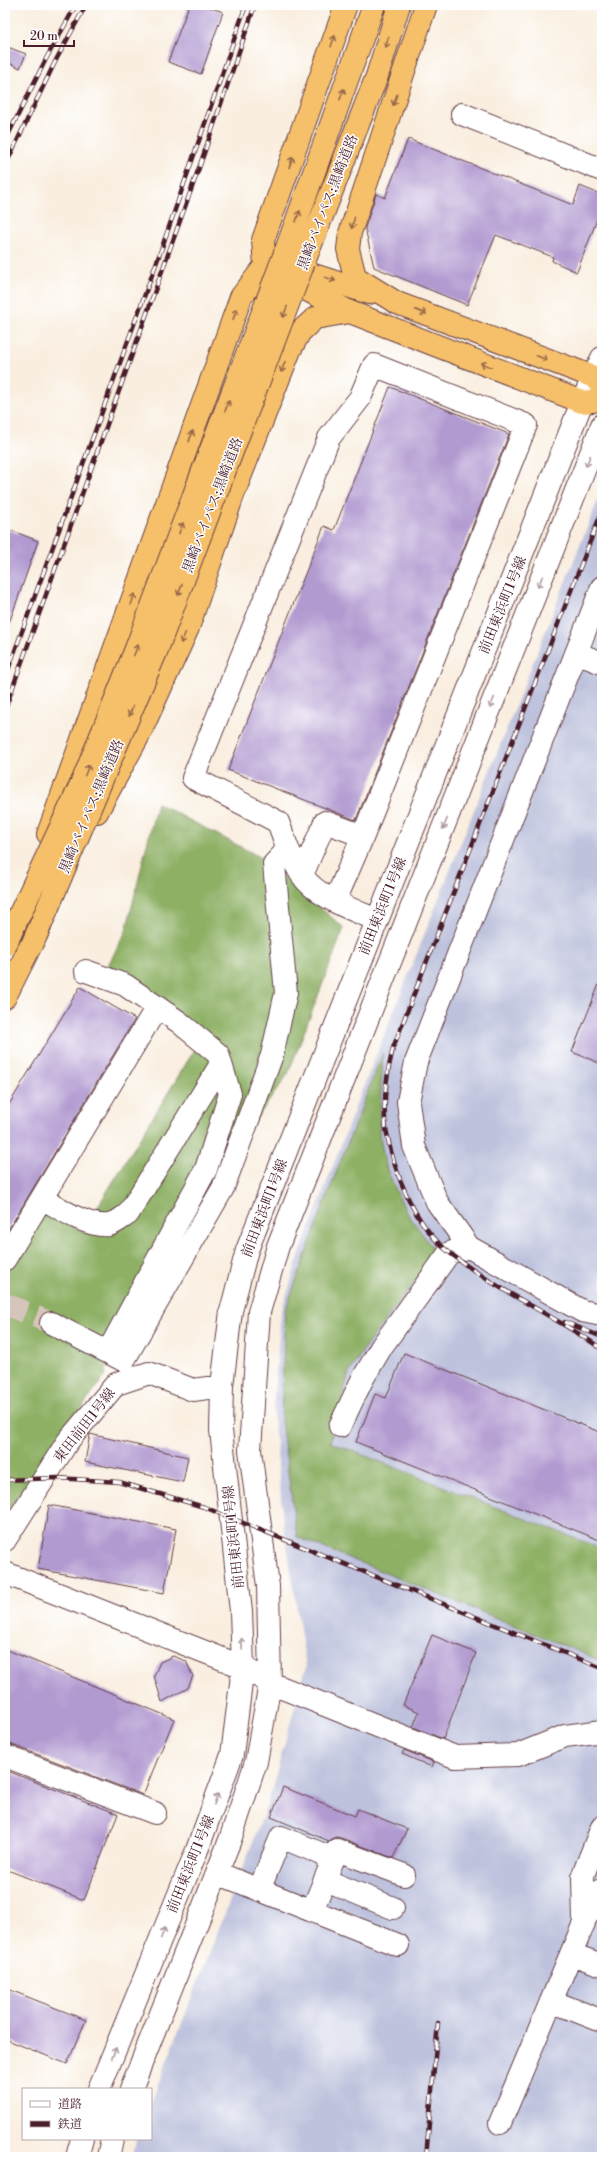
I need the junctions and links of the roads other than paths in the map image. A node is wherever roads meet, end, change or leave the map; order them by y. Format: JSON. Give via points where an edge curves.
{"nodes":[{"id":1,"x":346,"y":5,"type":"edge"},
{"id":2,"x":374,"y":5,"type":"edge"},
{"id":3,"x":399,"y":5,"type":"edge"},
{"id":4,"x":426,"y":5,"type":"edge"},
{"id":5,"x":462,"y":114,"type":"dead end"},
{"id":6,"x":602,"y":170,"type":"edge"},
{"id":7,"x":265,"y":266,"type":"junction"},
{"id":8,"x":397,"y":303,"type":"junction"},
{"id":9,"x":350,"y":312,"type":"junction"},
{"id":10,"x":599,"y":374,"type":"edge"},
{"id":11,"x":592,"y":401,"type":"edge"},
{"id":12,"x":602,"y":425,"type":"edge"},
{"id":13,"x":602,"y":587,"type":"edge"},
{"id":14,"x":576,"y":653,"type":"junction"},
{"id":15,"x":602,"y":663,"type":"edge"},
{"id":16,"x":362,"y":836,"type":"junction"},
{"id":17,"x":288,"y":849,"type":"junction"},
{"id":18,"x":302,"y":875,"type":"junction"},
{"id":19,"x":335,"y":901,"type":"junction"},
{"id":20,"x":377,"y":920,"type":"junction"},
{"id":21,"x":15,"y":925,"type":"junction"},
{"id":22,"x":5,"y":945,"type":"edge"},
{"id":23,"x":32,"y":945,"type":"junction"},
{"id":24,"x":86,"y":971,"type":"dead end"},
{"id":25,"x":5,"y":997,"type":"edge"},
{"id":26,"x":157,"y":1007,"type":"junction"},
{"id":27,"x":221,"y":1064,"type":"junction"},
{"id":28,"x":42,"y":1198,"type":"junction"},
{"id":29,"x":469,"y":1247,"type":"junction"},
{"id":30,"x":5,"y":1259,"type":"edge"},
{"id":31,"x":602,"y":1315,"type":"edge"},
{"id":32,"x":51,"y":1323,"type":"tunnel mouth"},
{"id":33,"x":116,"y":1356,"type":"junction"},
{"id":34,"x":149,"y":1373,"type":"junction"},
{"id":35,"x":222,"y":1386,"type":"junction"},
{"id":36,"x":340,"y":1426,"type":"dead end"},
{"id":37,"x":5,"y":1540,"type":"edge"},
{"id":38,"x":5,"y":1573,"type":"edge"},
{"id":39,"x":243,"y":1667,"type":"junction"},
{"id":40,"x":270,"y":1683,"type":"junction"},
{"id":41,"x":602,"y":1731,"type":"edge"},
{"id":42,"x":5,"y":1756,"type":"edge"},
{"id":43,"x":155,"y":1814,"type":"dead end"},
{"id":44,"x":602,"y":1827,"type":"edge"},
{"id":45,"x":334,"y":1859,"type":"junction"},
{"id":46,"x":217,"y":1873,"type":"junction"},
{"id":47,"x":404,"y":1875,"type":"dead end"},
{"id":48,"x":325,"y":1880,"type":"junction"},
{"id":49,"x":259,"y":1890,"type":"junction"},
{"id":50,"x":602,"y":1890,"type":"edge"},
{"id":51,"x":394,"y":1908,"type":"dead end"},
{"id":52,"x":312,"y":1911,"type":"junction"},
{"id":53,"x":584,"y":1922,"type":"junction"},
{"id":54,"x":398,"y":1945,"type":"dead end"},
{"id":55,"x":571,"y":1954,"type":"junction"},
{"id":56,"x":602,"y":1965,"type":"edge"},
{"id":57,"x":551,"y":2001,"type":"junction"},
{"id":58,"x":602,"y":2021,"type":"edge"},
{"id":59,"x":99,"y":2088,"type":"edge"},
{"id":60,"x":130,"y":2088,"type":"edge"},
{"id":61,"x":500,"y":2123,"type":"dead end"},
{"id":62,"x":82,"y":2140,"type":"edge"},
{"id":63,"x":112,"y":2140,"type":"edge"},
{"id":64,"x":77,"y":2157,"type":"edge"},
{"id":65,"x":108,"y":2157,"type":"edge"}],
"edges":[{"from":7,"to":1,"type":"highway","one_way":true,"via":[[263,240]]},
{"from":21,"to":2,"type":"highway","name":"黒崎バイパス;黒崎道路","one_way":true,"bridge":true,"via":[[83,780],[137,646],[285,253]]},
{"from":3,"to":23,"type":"highway","name":"黒崎バイパス;黒崎道路","one_way":true,"bridge":true,"via":[[377,76],[156,652]]},
{"from":4,"to":8,"type":"highway","one_way":true,"via":[[355,214],[348,249],[355,277]]},
{"from":5,"to":6,"type":"street"},
{"from":7,"to":8,"type":"highway","one_way":true,"via":[[291,266]]},
{"from":7,"to":9,"type":"highway","via":[[284,280]]},
{"from":21,"to":7,"type":"highway","one_way":true,"bridge":true,"via":[[241,297]]},
{"from":8,"to":10,"type":"highway","one_way":true},
{"from":11,"to":9,"type":"highway","one_way":true},
{"from":9,"to":23,"type":"highway","one_way":true,"bridge":true,"via":[[315,318],[300,332],[290,350],[233,495],[188,628],[139,735],[84,836]]},
{"from":10,"to":11,"type":"street","name":"前田東浜町1号線"},
{"from":11,"to":20,"type":"street","name":"前田東浜町1号線"},
{"from":12,"to":40,"type":"street","name":"前田東浜町1号線","one_way":true,"via":[[278,1246],[259,1312],[250,1450],[268,1586]]},
{"from":13,"to":14,"type":"street"},
{"from":14,"to":15,"type":"street"},
{"from":14,"to":29,"type":"street","via":[[416,1062],[408,1102],[416,1153],[437,1202]]},
{"from":16,"to":17,"type":"street","via":[[526,425],[374,365],[360,398],[329,438],[193,778],[278,822]]},
{"from":16,"to":18,"type":"street","via":[[325,822]]},
{"from":16,"to":19,"type":"street"},
{"from":17,"to":18,"type":"street"},
{"from":17,"to":33,"type":"street","via":[[274,864],[286,993],[272,1055],[223,1188]]},
{"from":18,"to":19,"type":"street"},
{"from":19,"to":20,"type":"street"},
{"from":20,"to":35,"type":"street","name":"前田東浜町1号線","via":[[247,1250],[231,1311]]},
{"from":21,"to":22,"type":"highway","name":"黒崎バイパス;黒崎道路","bridge":true},
{"from":23,"to":25,"type":"highway","name":"黒崎バイパス;黒崎道路"},
{"from":24,"to":26,"type":"street","via":[[125,985]]},
{"from":26,"to":27,"type":"street","via":[[218,1054]]},
{"from":26,"to":28,"type":"street"},
{"from":27,"to":28,"type":"street","via":[[128,1214],[109,1225],[92,1223],[75,1217]]},
{"from":27,"to":33,"type":"street","via":[[230,1094],[206,1169]]},
{"from":28,"to":30,"type":"street"},
{"from":29,"to":31,"type":"street","via":[[582,1311]]},
{"from":29,"to":36,"type":"street","via":[[449,1253],[382,1346]]},
{"from":32,"to":33,"type":"street"},
{"from":33,"to":34,"type":"street"},
{"from":34,"to":35,"type":"street","via":[[193,1390]]},
{"from":34,"to":37,"type":"street","name":"東田前田1号線","via":[[116,1384],[68,1441]]},
{"from":39,"to":35,"type":"street","name":"前田東浜町1号線","one_way":true,"via":[[241,1611],[221,1430]]},
{"from":38,"to":39,"type":"street"},
{"from":39,"to":40,"type":"street"},
{"from":59,"to":39,"type":"street","name":"前田東浜町1号線","one_way":true,"via":[[197,1850],[232,1755]]},
{"from":40,"to":41,"type":"street","via":[[455,1757],[518,1755],[565,1736]]},
{"from":40,"to":46,"type":"street","name":"前田東浜町1号線","via":[[256,1762]]},
{"from":42,"to":43,"type":"street"},
{"from":44,"to":53,"type":"street","via":[[583,1875]]},
{"from":45,"to":47,"type":"street","via":[[337,1850]]},
{"from":45,"to":48,"type":"street"},
{"from":45,"to":49,"type":"street","via":[[281,1837]]},
{"from":46,"to":49,"type":"street"},
{"from":46,"to":60,"type":"street","name":"前田東浜町1号線"},
{"from":48,"to":51,"type":"street"},
{"from":48,"to":52,"type":"street"},
{"from":49,"to":52,"type":"street"},
{"from":50,"to":53,"type":"street"},
{"from":52,"to":54,"type":"street"},
{"from":53,"to":55,"type":"street"},
{"from":55,"to":56,"type":"street"},
{"from":55,"to":57,"type":"street"},
{"from":57,"to":58,"type":"street"},
{"from":57,"to":61,"type":"street"},
{"from":62,"to":64,"type":"street"},
{"from":63,"to":65,"type":"street"}]}
